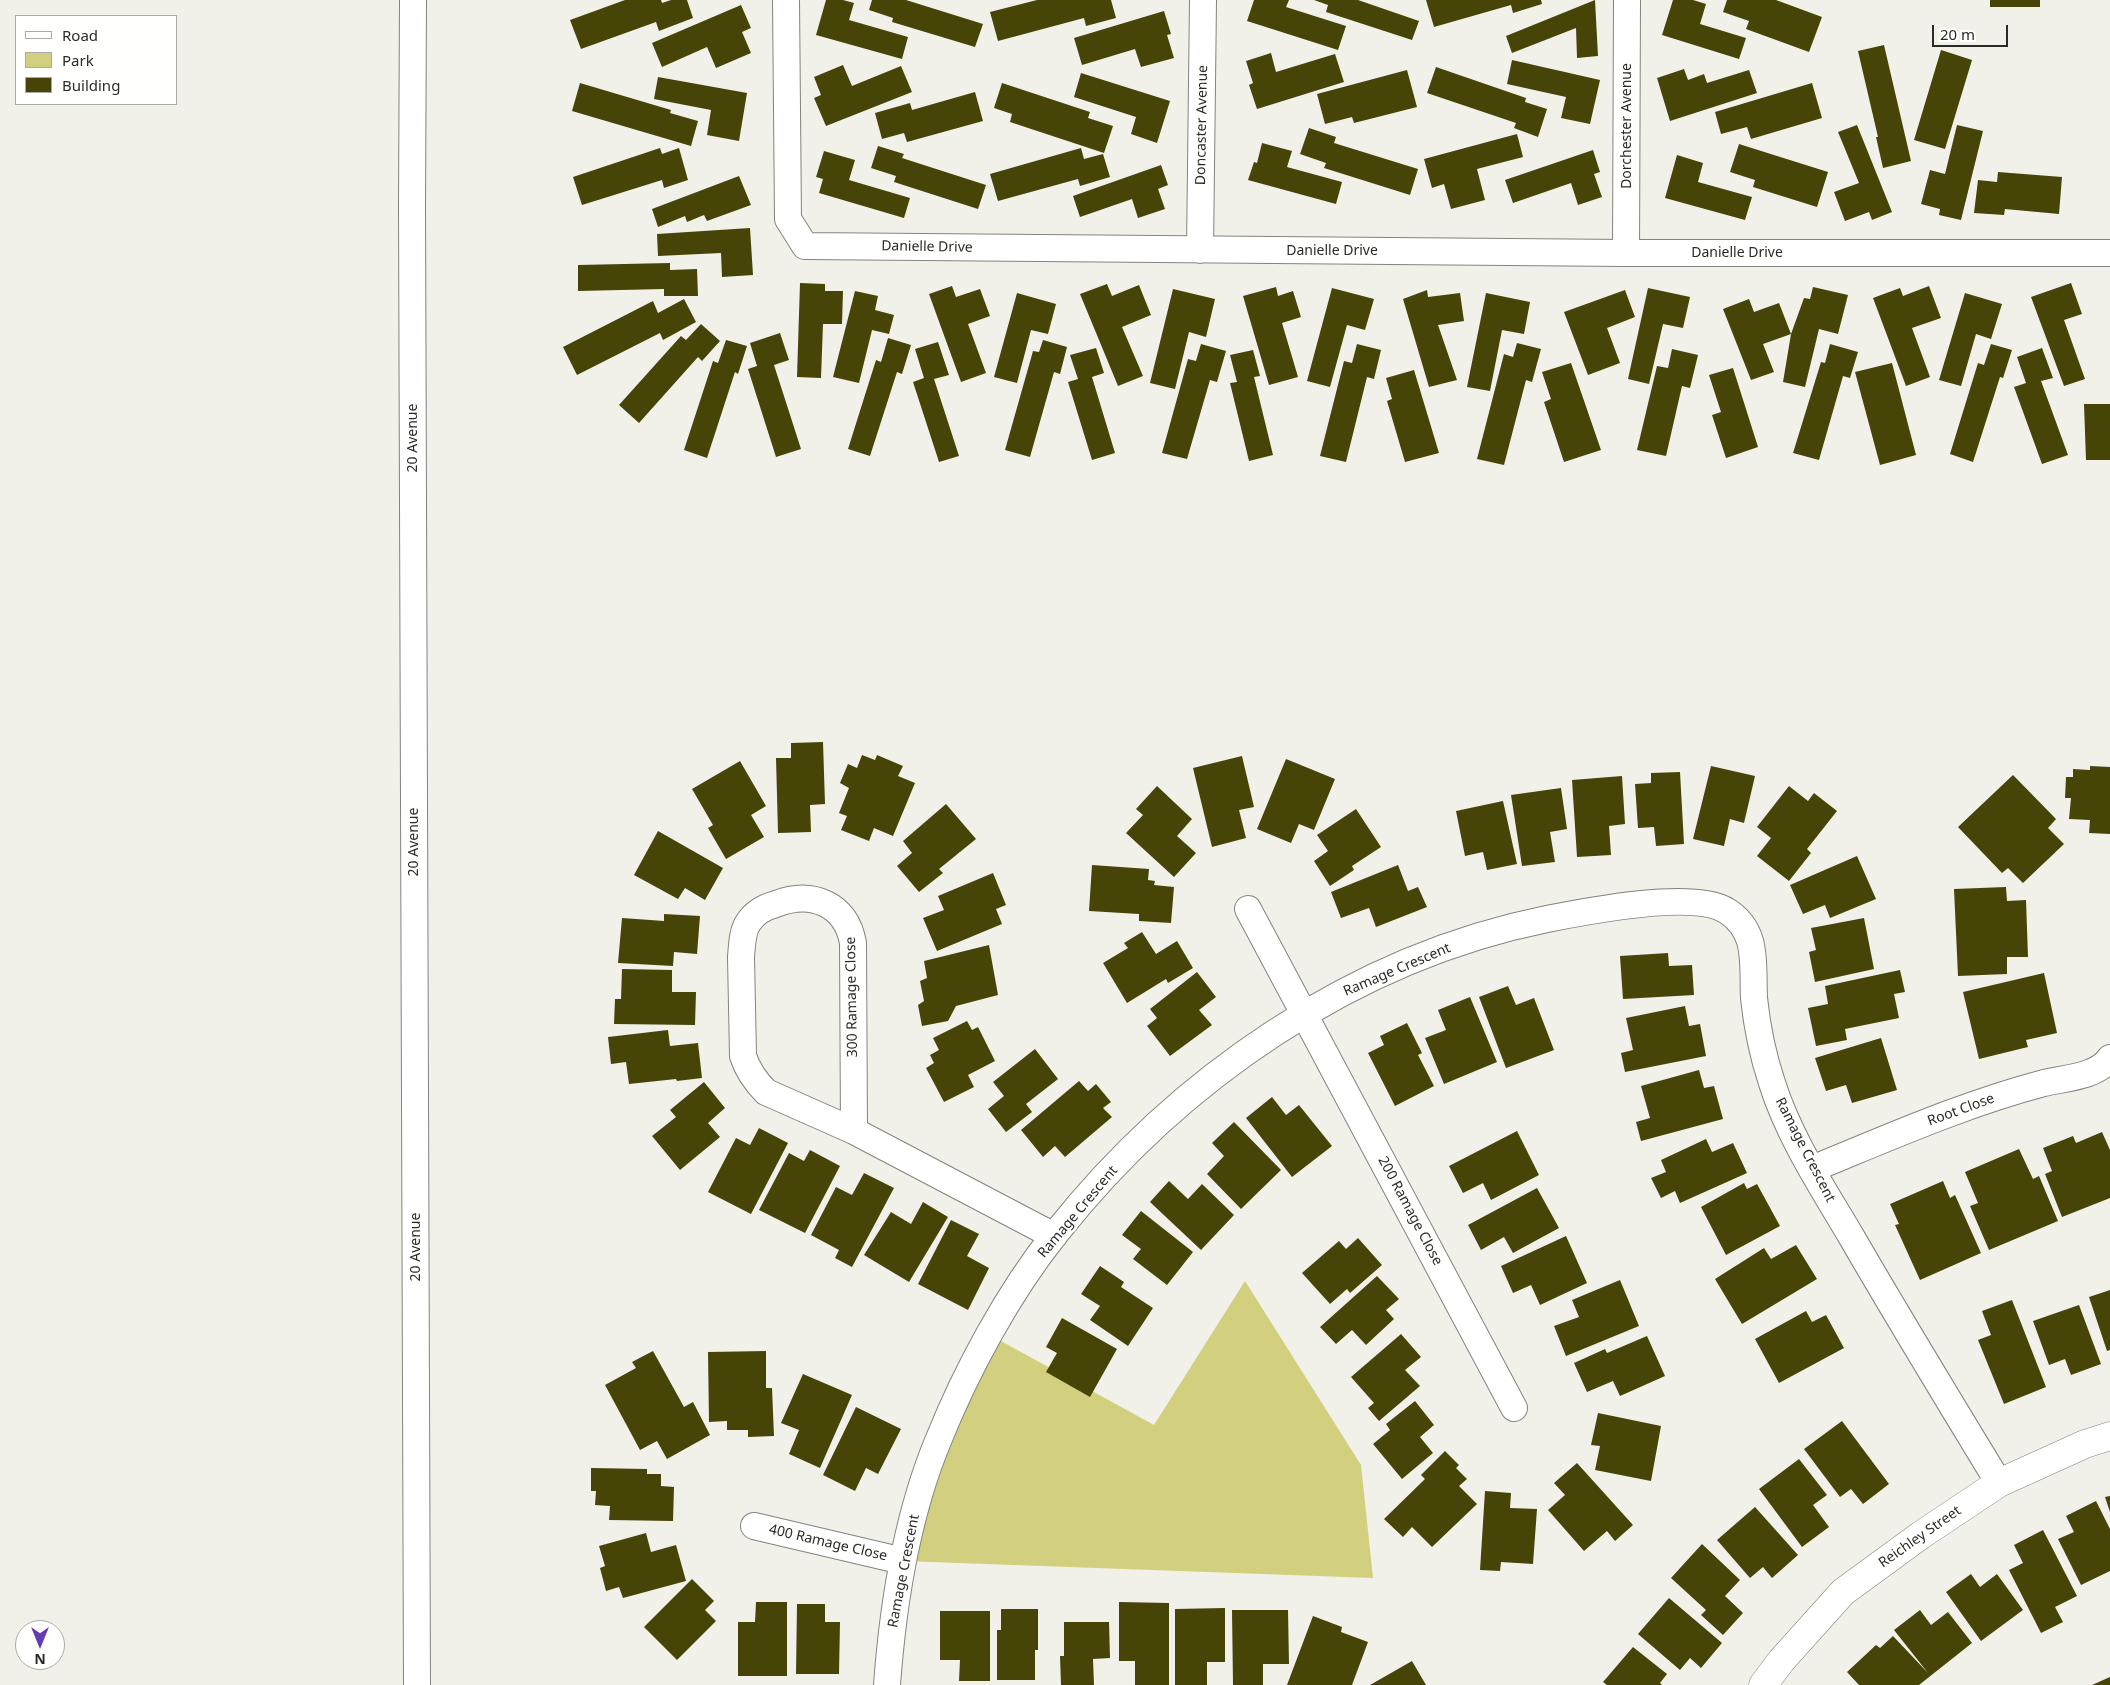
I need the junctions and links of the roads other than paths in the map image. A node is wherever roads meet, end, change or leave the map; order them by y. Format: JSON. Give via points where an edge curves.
{"nodes":[{"id":1,"x":413,"y":0,"type":"edge"},
{"id":2,"x":786,"y":0,"type":"edge"},
{"id":3,"x":1203,"y":0,"type":"edge"},
{"id":4,"x":1627,"y":0,"type":"edge"},
{"id":5,"x":1200,"y":250,"type":"junction"},
{"id":6,"x":1626,"y":253,"type":"junction"},
{"id":7,"x":2110,"y":253,"type":"edge"},
{"id":8,"x":1248,"y":909,"type":"dead end"},
{"id":9,"x":1303,"y":1014,"type":"junction"},
{"id":10,"x":2110,"y":1058,"type":"edge"},
{"id":11,"x":854,"y":1132,"type":"junction"},
{"id":12,"x":1812,"y":1169,"type":"junction"},
{"id":13,"x":1054,"y":1236,"type":"junction"},
{"id":14,"x":1514,"y":1408,"type":"dead end"},
{"id":15,"x":2110,"y":1436,"type":"edge"},
{"id":16,"x":1999,"y":1483,"type":"junction"},
{"id":17,"x":754,"y":1526,"type":"dead end"},
{"id":18,"x":903,"y":1561,"type":"junction"},
{"id":19,"x":417,"y":1685,"type":"edge"},
{"id":20,"x":887,"y":1685,"type":"edge"},
{"id":21,"x":1763,"y":1685,"type":"edge"}],
"edges":[{"from":1,"to":19,"type":"street","name":"20 Avenue"},
{"from":2,"to":5,"type":"street","name":"Danielle Drive","via":[[788,219],[805,246]]},
{"from":3,"to":5,"type":"street","name":"Doncaster Avenue"},
{"from":4,"to":6,"type":"street","name":"Dorchester Avenue"},
{"from":5,"to":6,"type":"street","name":"Danielle Drive"},
{"from":6,"to":7,"type":"street","name":"Danielle Drive"},
{"from":8,"to":9,"type":"street","name":"200 Ramage Close"},
{"from":9,"to":12,"type":"street","name":"Ramage Crescent","via":[[1422,956],[1532,922],[1661,903],[1715,905],[1739,920],[1750,943],[1758,1025],[1770,1080],[1781,1110]]},
{"from":9,"to":13,"type":"street","name":"Ramage Crescent","via":[[1250,1049],[1184,1101],[1086,1197]]},
{"from":9,"to":14,"type":"street","name":"200 Ramage Close"},
{"from":10,"to":12,"type":"street","name":"Root Close","via":[[2096,1070],[1952,1112]]},
{"from":11,"to":11,"type":"street","name":"300 Ramage Close","via":[[851,930],[834,908],[820,901],[785,900],[755,914],[747,924],[741,958],[743,1056],[748,1071],[766,1092]]},
{"from":11,"to":13,"type":"street","name":"300 Ramage Close"},
{"from":12,"to":16,"type":"street","name":"Ramage Crescent"},
{"from":13,"to":18,"type":"street","name":"Ramage Crescent","via":[[1019,1286],[961,1388],[936,1445]]},
{"from":15,"to":16,"type":"street","name":"Reichley Street"},
{"from":16,"to":21,"type":"street","name":"Reichley Street","via":[[1843,1592]]},
{"from":17,"to":18,"type":"street","name":"400 Ramage Close"},
{"from":18,"to":20,"type":"street","name":"Ramage Crescent"}]}
